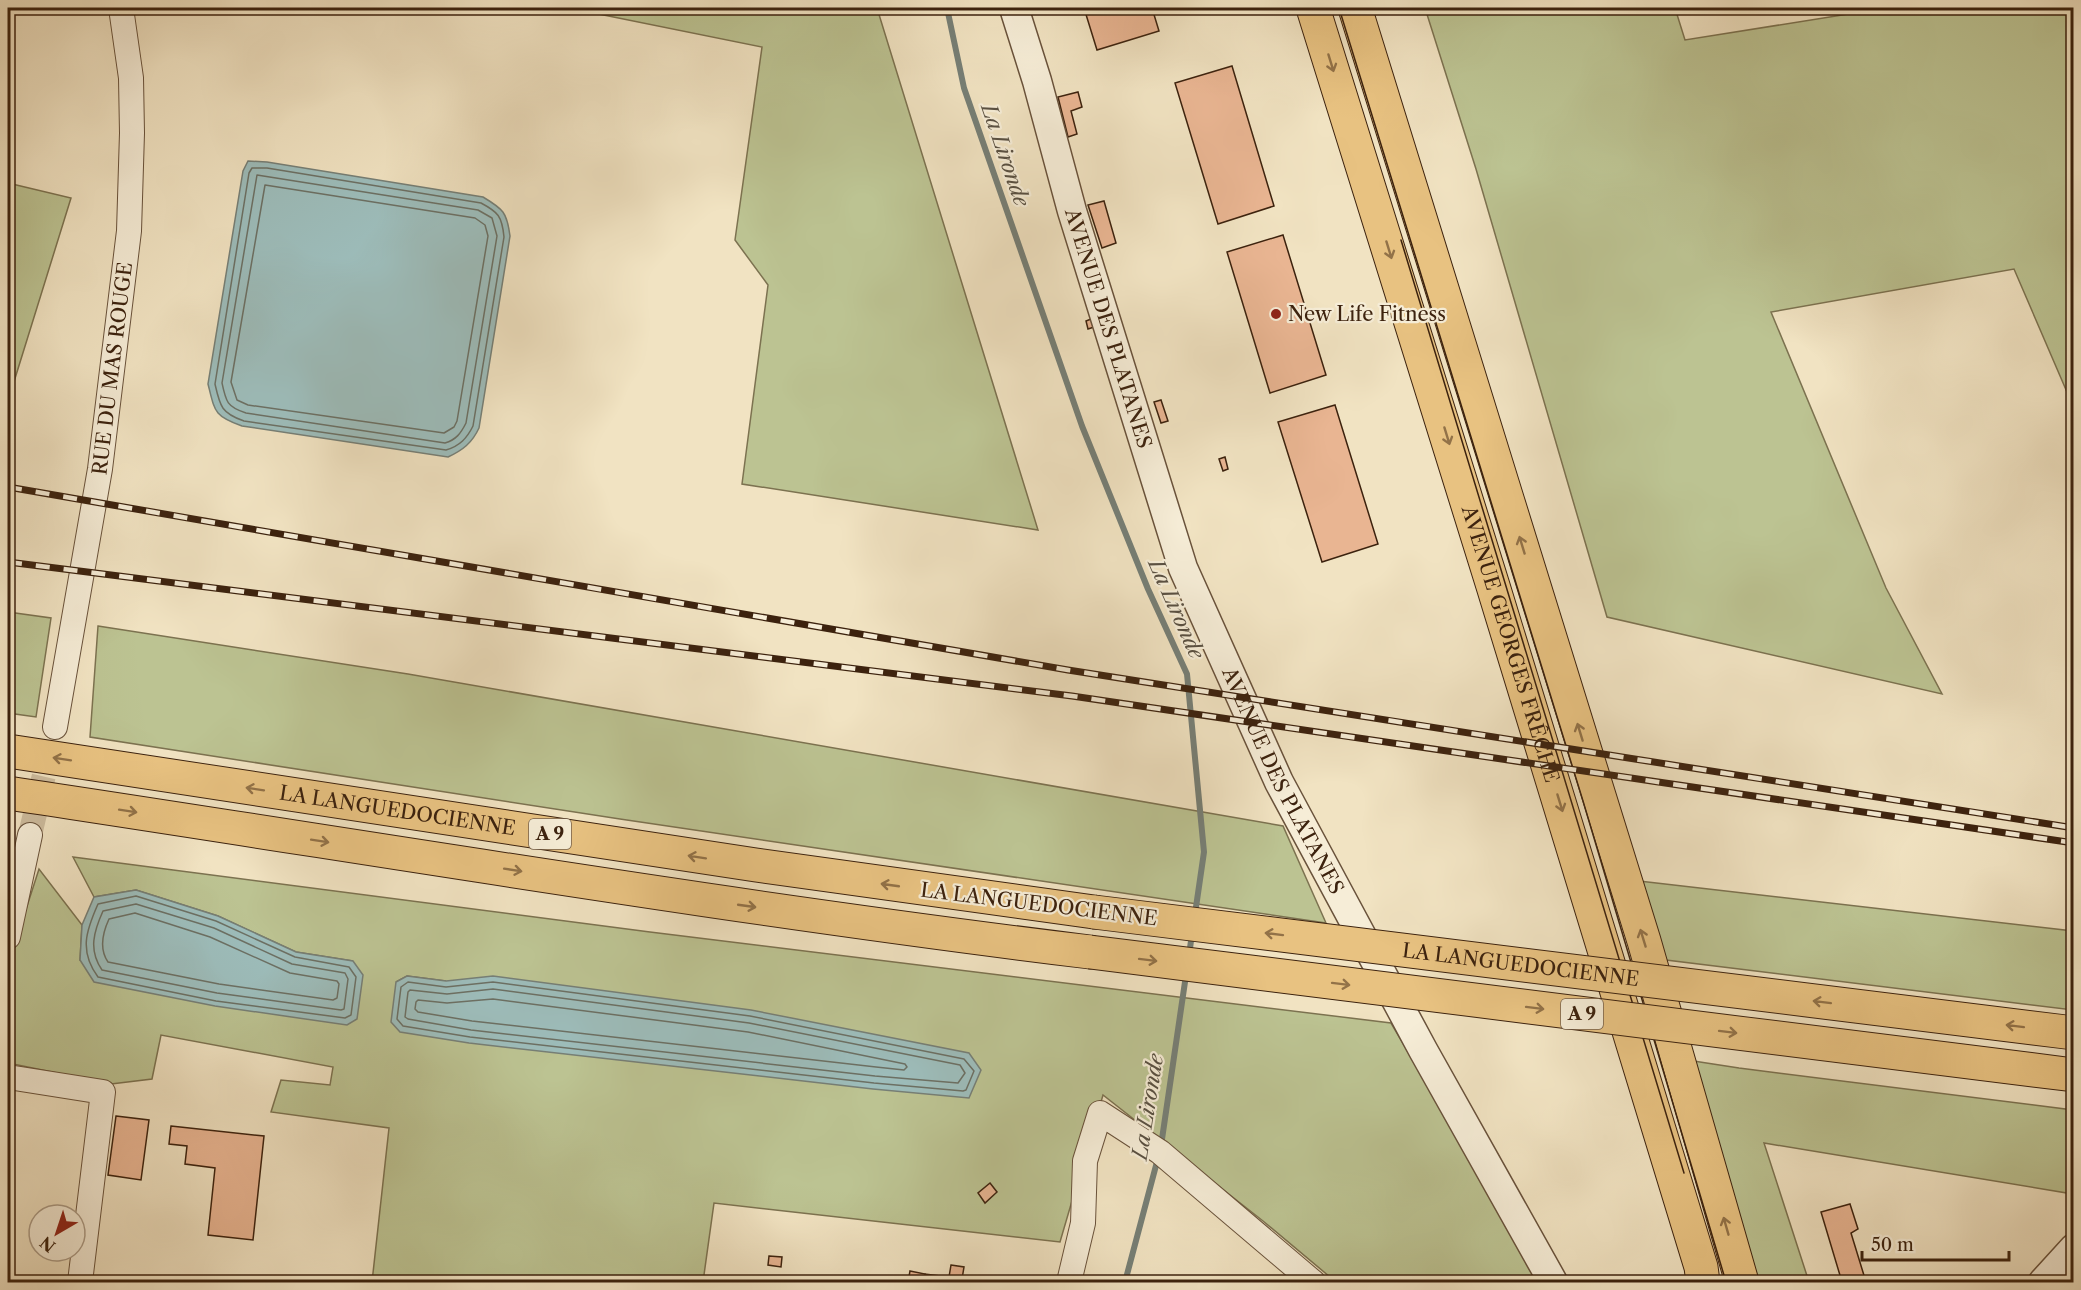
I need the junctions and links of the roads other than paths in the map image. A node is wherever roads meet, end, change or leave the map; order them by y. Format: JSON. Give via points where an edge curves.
{"nodes":[{"id":1,"x":121,"y":8,"type":"edge"},
{"id":2,"x":1014,"y":8,"type":"edge"},
{"id":3,"x":1313,"y":8,"type":"edge"},
{"id":4,"x":1355,"y":8,"type":"edge"},
{"id":5,"x":55,"y":727,"type":"tunnel mouth"},
{"id":6,"x":8,"y":751,"type":"edge"},
{"id":7,"x":8,"y":793,"type":"edge"},
{"id":8,"x":30,"y":836,"type":"tunnel mouth"},
{"id":9,"x":8,"y":937,"type":"edge"},
{"id":10,"x":2073,"y":1034,"type":"edge"},
{"id":11,"x":2073,"y":1075,"type":"edge"},
{"id":12,"x":8,"y":1077,"type":"edge"},
{"id":13,"x":2073,"y":1248,"type":"edge"},
{"id":14,"x":80,"y":1282,"type":"edge"},
{"id":15,"x":1069,"y":1282,"type":"edge"},
{"id":16,"x":1313,"y":1282,"type":"edge"},
{"id":17,"x":1553,"y":1282,"type":"edge"},
{"id":18,"x":1703,"y":1282,"type":"edge"},
{"id":19,"x":1742,"y":1282,"type":"edge"},
{"id":20,"x":2043,"y":1282,"type":"edge"}],
"edges":[{"from":1,"to":5,"type":"street","name":"RUE DU MAS ROUGE","via":[[131,78],[129,231],[100,469]]},
{"from":2,"to":17,"type":"street","name":"AVENUE DES PLATANES","via":[[1072,211],[1183,567],[1279,782],[1422,1050]]},
{"from":3,"to":18,"type":"main road","name":"AVENUE GEORGES FRÊCHE","one_way":true,"via":[[1511,643]]},
{"from":19,"to":4,"type":"main road","name":"AVENUE GEORGES FRÊCHE","one_way":true,"via":[[1637,918]]},
{"from":10,"to":6,"type":"main road","name":"LA LANGUEDOCIENNE","number":"A 9","one_way":true,"bridge":true,"via":[[756,866]]},
{"from":7,"to":11,"type":"main road","name":"LA LANGUEDOCIENNE","number":"A 9","one_way":true,"bridge":true,"via":[[959,936]]},
{"from":8,"to":9,"type":"street"},
{"from":12,"to":14,"type":"street","via":[[103,1092]]},
{"from":13,"to":20,"type":"street"},
{"from":15,"to":16,"type":"street","via":[[1083,1223],[1085,1161],[1100,1113],[1160,1152]]}]}
